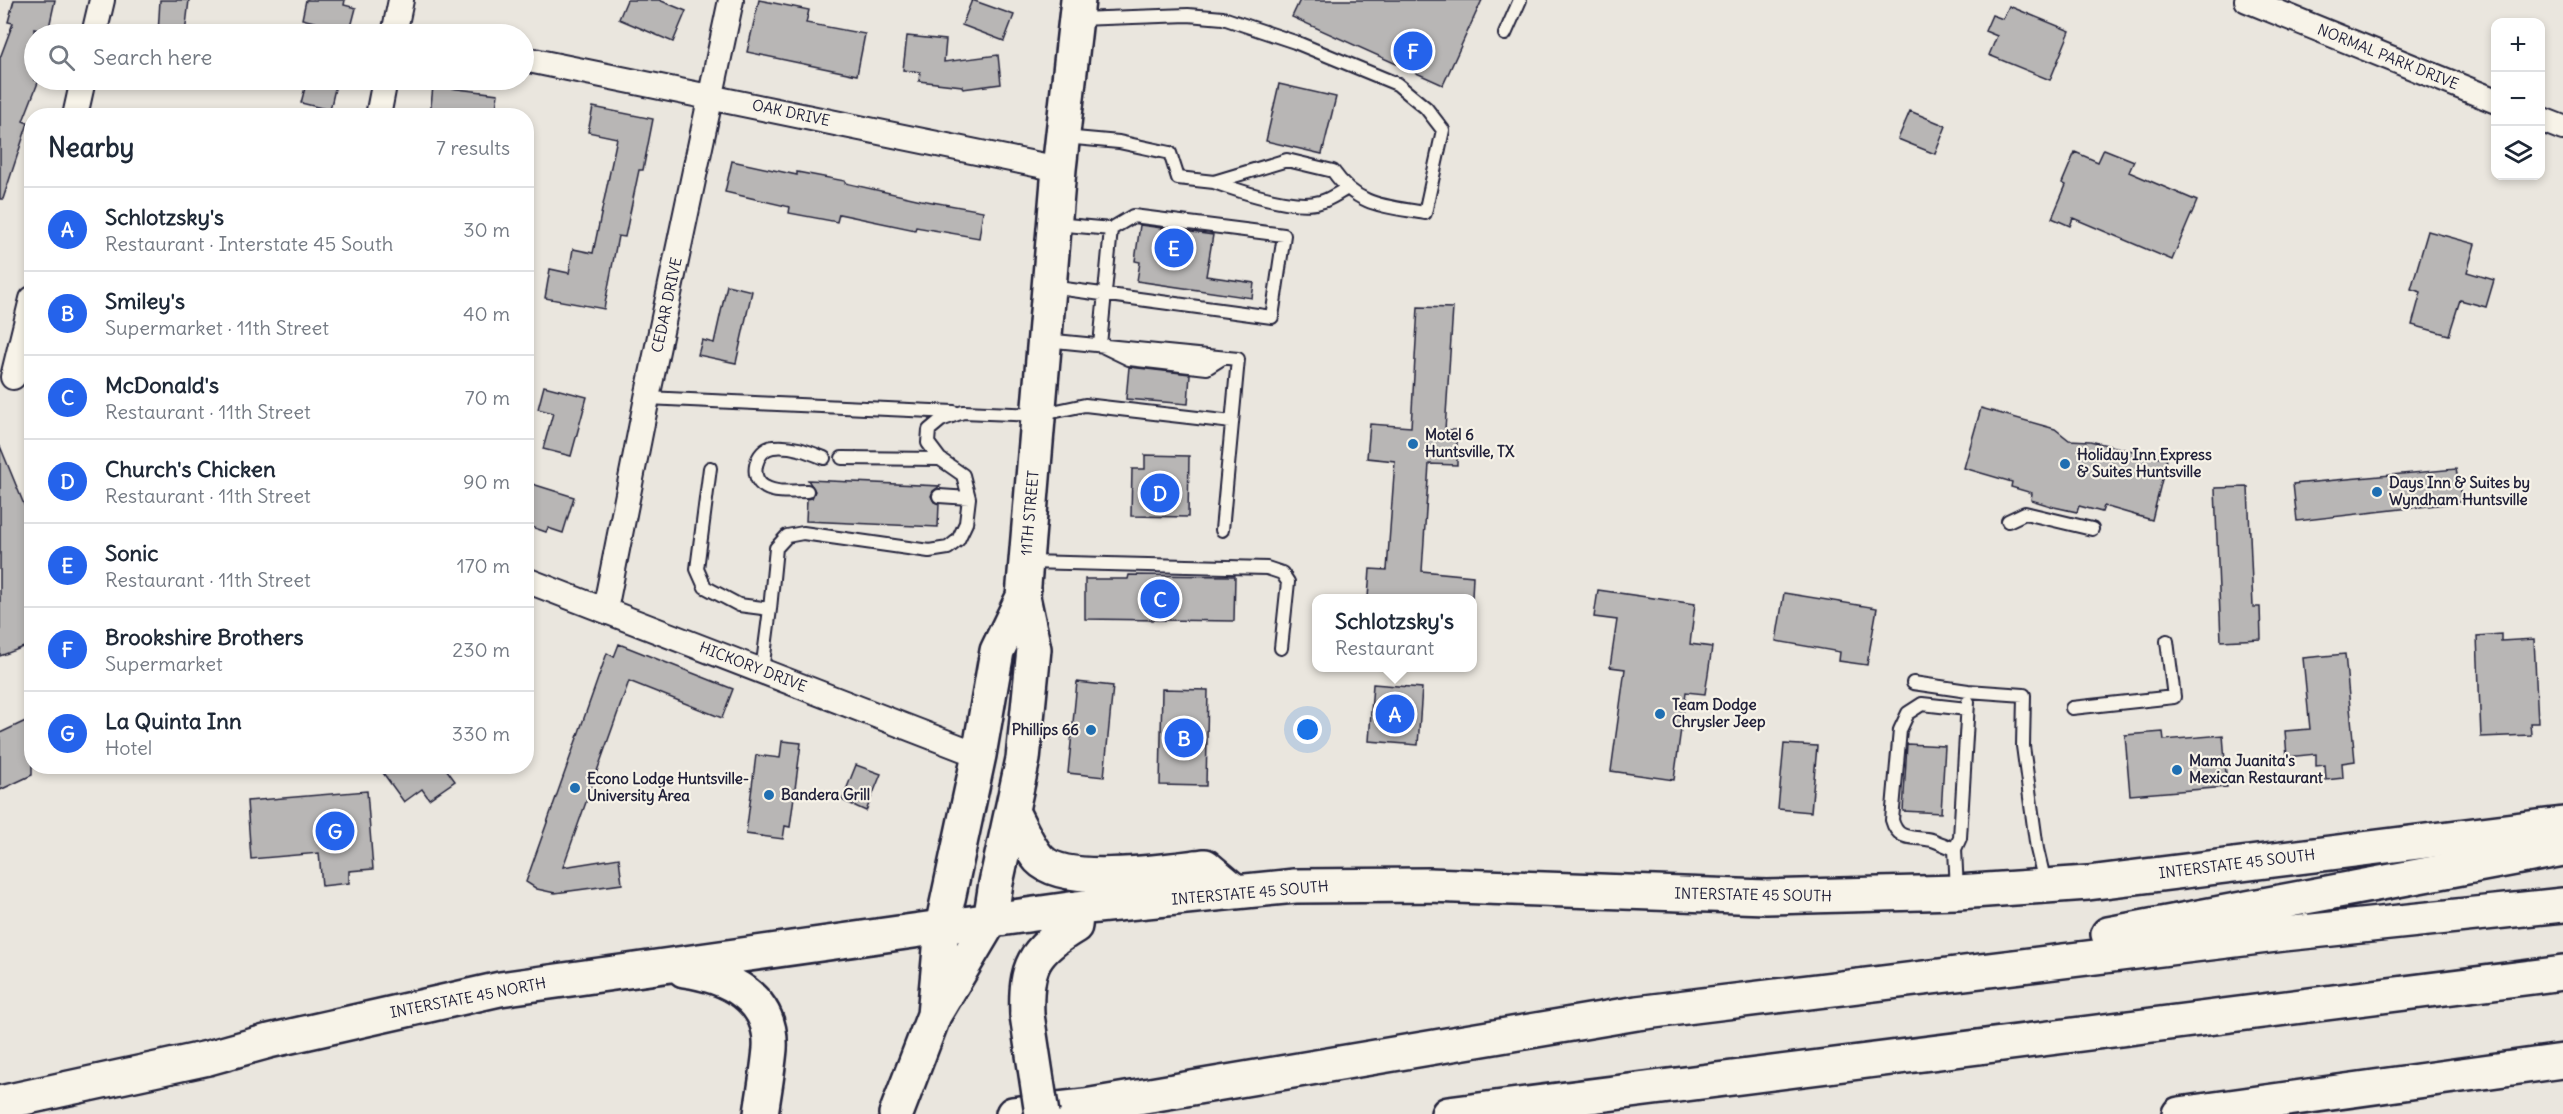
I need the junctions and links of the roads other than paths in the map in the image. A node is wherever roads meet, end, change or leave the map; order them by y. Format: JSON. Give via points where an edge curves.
{"nodes":[{"id":1,"x":102,"y":0,"type":"edge"},
{"id":2,"x":401,"y":0,"type":"edge"},
{"id":3,"x":731,"y":0,"type":"edge"},
{"id":4,"x":1520,"y":0,"type":"edge"},
{"id":5,"x":2247,"y":0,"type":"edge"},
{"id":6,"x":1077,"y":10,"type":"edge"},
{"id":7,"x":96,"y":24,"type":"edge"},
{"id":8,"x":397,"y":24,"type":"edge"},
{"id":9,"x":1505,"y":34,"type":"dead end"},
{"id":10,"x":534,"y":61,"type":"edge"},
{"id":11,"x":81,"y":90,"type":"edge"},
{"id":12,"x":383,"y":90,"type":"edge"},
{"id":13,"x":710,"y":97,"type":"junction"},
{"id":14,"x":2491,"y":99,"type":"edge"},
{"id":15,"x":77,"y":108,"type":"edge"},
{"id":16,"x":380,"y":108,"type":"edge"},
{"id":17,"x":2545,"y":121,"type":"edge"},
{"id":18,"x":2563,"y":128,"type":"edge"},
{"id":19,"x":1063,"y":136,"type":"junction"},
{"id":20,"x":1059,"y":169,"type":"junction"},
{"id":21,"x":1214,"y":183,"type":"junction"},
{"id":22,"x":1346,"y":189,"type":"junction"},
{"id":23,"x":1054,"y":224,"type":"junction"},
{"id":24,"x":1111,"y":229,"type":"junction"},
{"id":25,"x":1049,"y":286,"type":"junction"},
{"id":26,"x":1103,"y":294,"type":"junction"},
{"id":27,"x":24,"y":336,"type":"edge"},
{"id":28,"x":1044,"y":339,"type":"junction"},
{"id":29,"x":1100,"y":345,"type":"junction"},
{"id":30,"x":15,"y":378,"type":"edge"},
{"id":31,"x":647,"y":398,"type":"junction"},
{"id":32,"x":963,"y":412,"type":"junction"},
{"id":33,"x":1038,"y":415,"type":"junction"},
{"id":34,"x":1232,"y":422,"type":"junction"},
{"id":35,"x":824,"y":458,"type":"dead end"},
{"id":36,"x":842,"y":458,"type":"dead end"},
{"id":37,"x":940,"y":459,"type":"junction"},
{"id":38,"x":710,"y":468,"type":"dead end"},
{"id":39,"x":807,"y":491,"type":"dead end"},
{"id":40,"x":939,"y":496,"type":"dead end"},
{"id":41,"x":969,"y":498,"type":"junction"},
{"id":42,"x":2008,"y":521,"type":"dead end"},
{"id":43,"x":2092,"y":529,"type":"dead end"},
{"id":44,"x":1222,"y":530,"type":"dead end"},
{"id":45,"x":1026,"y":562,"type":"junction"},
{"id":46,"x":534,"y":583,"type":"edge"},
{"id":47,"x":1023,"y":597,"type":"junction"},
{"id":48,"x":770,"y":609,"type":"junction"},
{"id":49,"x":605,"y":610,"type":"junction"},
{"id":50,"x":2167,"y":642,"type":"dead end"},
{"id":51,"x":1281,"y":648,"type":"dead end"},
{"id":52,"x":762,"y":671,"type":"junction"},
{"id":53,"x":1914,"y":683,"type":"dead end"},
{"id":54,"x":1968,"y":691,"type":"junction"},
{"id":55,"x":1028,"y":706,"type":"junction"},
{"id":56,"x":2073,"y":708,"type":"dead end"},
{"id":57,"x":1967,"y":709,"type":"junction"},
{"id":58,"x":979,"y":755,"type":"junction"},
{"id":59,"x":1012,"y":812,"type":"junction"},
{"id":60,"x":2563,"y":824,"type":"edge"},
{"id":61,"x":1955,"y":849,"type":"junction"},
{"id":62,"x":2563,"y":849,"type":"edge"},
{"id":63,"x":2045,"y":887,"type":"junction"},
{"id":64,"x":1236,"y":892,"type":"junction"},
{"id":65,"x":1958,"y":892,"type":"junction"},
{"id":66,"x":2563,"y":905,"type":"edge"},
{"id":67,"x":1077,"y":908,"type":"junction"},
{"id":68,"x":990,"y":921,"type":"junction"},
{"id":69,"x":942,"y":927,"type":"junction"},
{"id":70,"x":661,"y":967,"type":"junction"},
{"id":71,"x":2563,"y":973,"type":"edge"},
{"id":72,"x":1700,"y":1004,"type":"junction"},
{"id":73,"x":934,"y":1015,"type":"junction"},
{"id":74,"x":2563,"y":1061,"type":"edge"},
{"id":75,"x":0,"y":1103,"type":"edge"},
{"id":76,"x":760,"y":1114,"type":"edge"},
{"id":77,"x":896,"y":1114,"type":"edge"},
{"id":78,"x":1013,"y":1114,"type":"edge"},
{"id":79,"x":1042,"y":1114,"type":"edge"},
{"id":80,"x":1448,"y":1114,"type":"edge"},
{"id":81,"x":2179,"y":1114,"type":"edge"}],
"edges":[{"from":1,"to":7,"type":"street"},
{"from":2,"to":8,"type":"street"},
{"from":3,"to":13,"type":"street","name":"CEDAR DRIVE"},
{"from":4,"to":9,"type":"lane"},
{"from":5,"to":14,"type":"street","name":"NORMAL PARK DRIVE"},
{"from":6,"to":19,"type":"main road","name":"11TH STREET"},
{"from":6,"to":22,"type":"lane","via":[[1223,18],[1295,42],[1397,84],[1426,108],[1443,130],[1425,213],[1376,205]]},
{"from":10,"to":13,"type":"street","name":"OAK DRIVE"},
{"from":11,"to":15,"type":"street"},
{"from":12,"to":16,"type":"street"},
{"from":13,"to":20,"type":"street","name":"OAK DRIVE"},
{"from":13,"to":31,"type":"street","name":"CEDAR DRIVE"},
{"from":17,"to":18,"type":"street"},
{"from":19,"to":20,"type":"main road","name":"11TH STREET"},
{"from":19,"to":21,"type":"lane","via":[[1170,153],[1178,178]]},
{"from":20,"to":23,"type":"main road","name":"11TH STREET"},
{"from":21,"to":22,"type":"lane","via":[[1260,198],[1300,202],[1319,202]]},
{"from":21,"to":22,"type":"lane","via":[[1287,160],[1333,171]]},
{"from":23,"to":24,"type":"lane"},
{"from":23,"to":25,"type":"main road","name":"11TH STREET"},
{"from":24,"to":26,"type":"lane"},
{"from":24,"to":26,"type":"lane","via":[[1133,216],[1284,235],[1272,317]]},
{"from":25,"to":26,"type":"lane"},
{"from":25,"to":28,"type":"main road","name":"11TH STREET"},
{"from":26,"to":29,"type":"lane"},
{"from":27,"to":30,"type":"street"},
{"from":28,"to":29,"type":"lane"},
{"from":28,"to":33,"type":"main road","name":"11TH STREET"},
{"from":29,"to":34,"type":"lane","via":[[1238,359]]},
{"from":31,"to":32,"type":"lane"},
{"from":31,"to":49,"type":"street","name":"CEDAR DRIVE"},
{"from":32,"to":33,"type":"lane"},
{"from":32,"to":37,"type":"lane","via":[[941,420],[929,430],[928,443]]},
{"from":33,"to":34,"type":"lane","via":[[1085,405]]},
{"from":33,"to":45,"type":"main road","name":"11TH STREET"},
{"from":34,"to":44,"type":"lane"},
{"from":35,"to":39,"type":"lane","via":[[791,447],[771,447],[757,460],[757,480],[764,487]]},
{"from":36,"to":37,"type":"lane"},
{"from":37,"to":41,"type":"lane","via":[[963,475]]},
{"from":38,"to":48,"type":"lane","via":[[697,569],[705,587],[739,605]]},
{"from":40,"to":41,"type":"lane"},
{"from":41,"to":48,"type":"lane","via":[[966,523],[958,540],[948,548],[929,551],[803,532],[787,536],[776,548]]},
{"from":42,"to":43,"type":"lane","via":[[2025,513]]},
{"from":45,"to":47,"type":"main road","name":"11TH STREET"},
{"from":45,"to":51,"type":"lane","via":[[1268,568],[1282,573],[1288,582]]},
{"from":46,"to":49,"type":"street","name":"HICKORY DRIVE"},
{"from":47,"to":55,"type":"main road","name":"11TH STREET","via":[[1034,649]]},
{"from":47,"to":55,"type":"main road","via":[[1013,692],[1015,700]]},
{"from":47,"to":58,"type":"main road","name":"11TH STREET","via":[[997,651]]},
{"from":48,"to":52,"type":"lane"},
{"from":49,"to":52,"type":"street","name":"HICKORY DRIVE"},
{"from":50,"to":56,"type":"lane","via":[[2174,697]]},
{"from":52,"to":58,"type":"street","name":"HICKORY DRIVE"},
{"from":53,"to":54,"type":"lane"},
{"from":54,"to":57,"type":"lane"},
{"from":54,"to":63,"type":"lane","via":[[2024,694],[2023,746]]},
{"from":55,"to":59,"type":"main road","name":"11TH STREET"},
{"from":57,"to":61,"type":"lane","via":[[1960,838]]},
{"from":57,"to":61,"type":"lane","via":[[1922,704],[1908,713],[1900,730],[1892,820],[1895,830],[1903,836],[1932,840]]},
{"from":58,"to":69,"type":"main road","name":"11TH STREET"},
{"from":59,"to":64,"type":"main road","via":[[1039,859],[1048,866],[1079,875],[1205,866]]},
{"from":59,"to":68,"type":"main road","name":"11TH STREET"},
{"from":60,"to":63,"type":"main road","name":"INTERSTATE 45 SOUTH"},
{"from":61,"to":65,"type":"lane"},
{"from":62,"to":72,"type":"main road","via":[[2159,926],[1819,979]]},
{"from":63,"to":65,"type":"main road","name":"INTERSTATE 45 SOUTH"},
{"from":64,"to":65,"type":"main road","name":"INTERSTATE 45 SOUTH","via":[[1295,886],[1407,885],[1766,897]]},
{"from":64,"to":67,"type":"main road","name":"INTERSTATE 45 SOUTH"},
{"from":66,"to":72,"type":"main road"},
{"from":67,"to":68,"type":"main road","name":"INTERSTATE 45 SOUTH"},
{"from":67,"to":79,"type":"main road","bridge":true,"via":[[1075,926],[1048,942],[1034,962],[1026,985]]},
{"from":68,"to":69,"type":"main road","name":"INTERSTATE 45 SOUTH"},
{"from":68,"to":73,"type":"main road","name":"11TH STREET"},
{"from":69,"to":70,"type":"main road","name":"INTERSTATE 45 NORTH"},
{"from":69,"to":73,"type":"main road","name":"11TH STREET"},
{"from":70,"to":75,"type":"main road","name":"INTERSTATE 45 NORTH","via":[[500,989]]},
{"from":70,"to":76,"type":"main road","via":[[706,974],[731,983],[752,998],[765,1018],[770,1047]]},
{"from":71,"to":80,"type":"main road"},
{"from":72,"to":78,"type":"main road","via":[[1085,1106]]},
{"from":73,"to":77,"type":"main road","name":"11TH STREET"},
{"from":74,"to":81,"type":"main road"}]}
